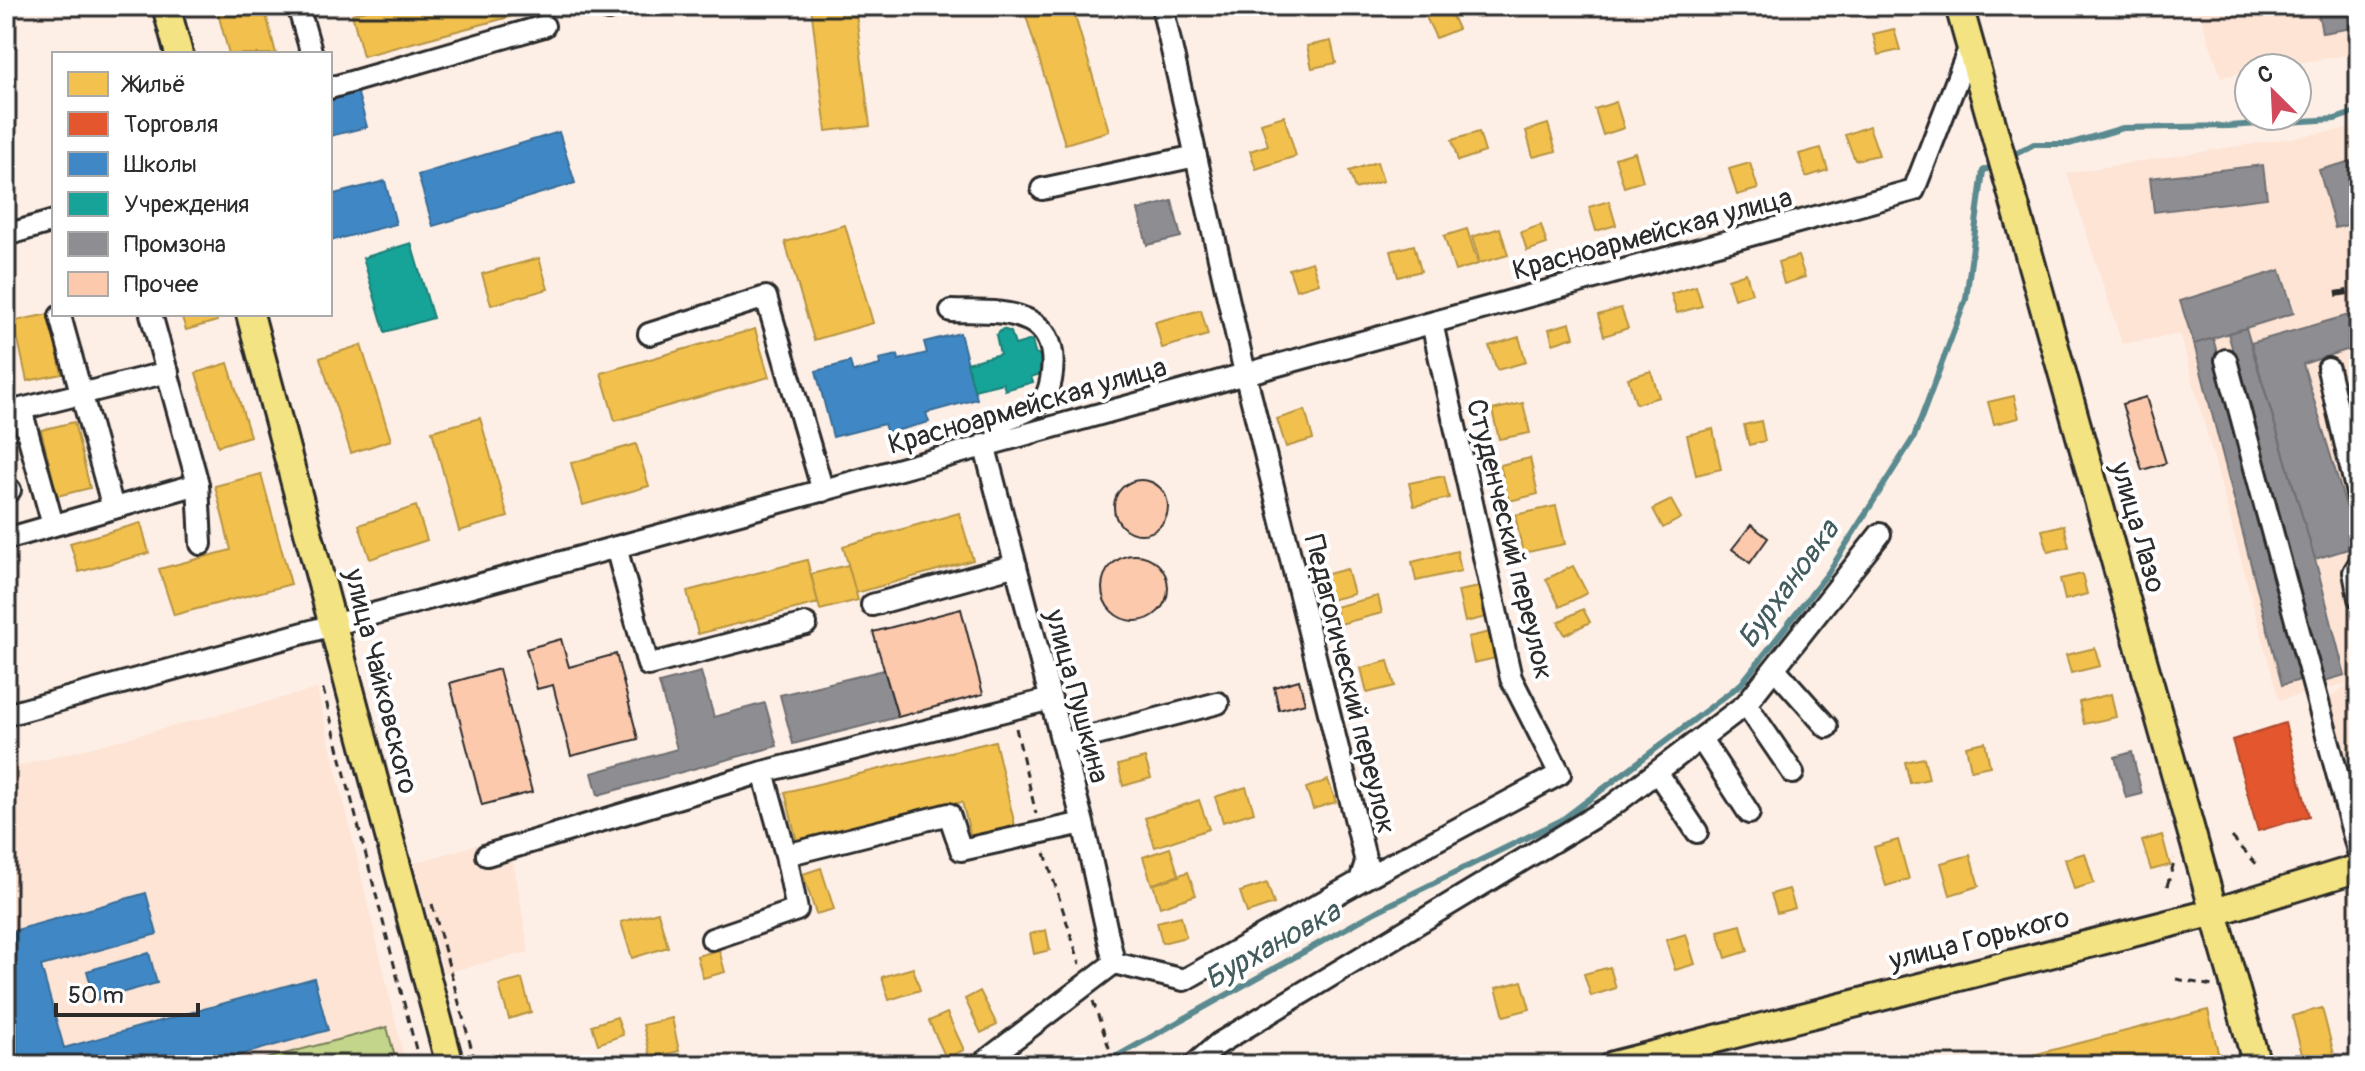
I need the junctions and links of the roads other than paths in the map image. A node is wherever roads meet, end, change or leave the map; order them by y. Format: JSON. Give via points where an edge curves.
{"nodes":[{"id":1,"x":166,"y":6,"type":"edge"},
{"id":2,"x":298,"y":6,"type":"edge"},
{"id":3,"x":1162,"y":6,"type":"edge"},
{"id":4,"x":1959,"y":6,"type":"edge"},
{"id":5,"x":544,"y":26,"type":"dead end"},
{"id":6,"x":1970,"y":46,"type":"junction"},
{"id":7,"x":311,"y":51,"type":"dead end"},
{"id":8,"x":178,"y":52,"type":"edge"},
{"id":9,"x":332,"y":87,"type":"edge"},
{"id":10,"x":1196,"y":156,"type":"junction"},
{"id":11,"x":1042,"y":189,"type":"dead end"},
{"id":12,"x":52,"y":222,"type":"edge"},
{"id":13,"x":6,"y":235,"type":"edge"},
{"id":14,"x":951,"y":311,"type":"dead end"},
{"id":15,"x":60,"y":316,"type":"edge"},
{"id":16,"x":152,"y":316,"type":"edge"},
{"id":17,"x":251,"y":316,"type":"edge"},
{"id":18,"x":1432,"y":323,"type":"junction"},
{"id":19,"x":649,"y":334,"type":"dead end"},
{"id":20,"x":2226,"y":360,"type":"dead end"},
{"id":21,"x":2328,"y":369,"type":"dead end"},
{"id":22,"x":168,"y":372,"type":"junction"},
{"id":23,"x":1245,"y":373,"type":"junction"},
{"id":24,"x":82,"y":393,"type":"junction"},
{"id":25,"x":992,"y":442,"type":"junction"},
{"id":26,"x":198,"y":484,"type":"junction"},
{"id":27,"x":823,"y":491,"type":"junction"},
{"id":28,"x":2359,"y":502,"type":"edge"},
{"id":29,"x":113,"y":508,"type":"junction"},
{"id":30,"x":53,"y":525,"type":"junction"},
{"id":31,"x":1880,"y":534,"type":"dead end"},
{"id":32,"x":6,"y":539,"type":"edge"},
{"id":33,"x":201,"y":544,"type":"dead end"},
{"id":34,"x":616,"y":547,"type":"junction"},
{"id":35,"x":2359,"y":564,"type":"edge"},
{"id":36,"x":1016,"y":565,"type":"junction"},
{"id":37,"x":2359,"y":598,"type":"edge"},
{"id":38,"x":872,"y":605,"type":"dead end"},
{"id":39,"x":335,"y":624,"type":"junction"},
{"id":40,"x":806,"y":624,"type":"dead end"},
{"id":41,"x":1775,"y":669,"type":"junction"},
{"id":42,"x":1051,"y":699,"type":"junction"},
{"id":43,"x":1218,"y":703,"type":"dead end"},
{"id":44,"x":1746,"y":704,"type":"junction"},
{"id":45,"x":6,"y":715,"type":"edge"},
{"id":46,"x":1827,"y":727,"type":"dead end"},
{"id":47,"x":1701,"y":739,"type":"junction"},
{"id":48,"x":1062,"y":744,"type":"junction"},
{"id":49,"x":763,"y":772,"type":"junction"},
{"id":50,"x":1657,"y":772,"type":"junction"},
{"id":51,"x":1793,"y":773,"type":"dead end"},
{"id":52,"x":1749,"y":813,"type":"dead end"},
{"id":53,"x":1083,"y":823,"type":"junction"},
{"id":54,"x":1697,"y":832,"type":"dead end"},
{"id":55,"x":487,"y":855,"type":"dead end"},
{"id":56,"x":786,"y":855,"type":"junction"},
{"id":57,"x":2359,"y":855,"type":"edge"},
{"id":58,"x":2359,"y":868,"type":"edge"},
{"id":59,"x":1360,"y":881,"type":"junction"},
{"id":60,"x":2215,"y":912,"type":"junction"},
{"id":61,"x":712,"y":939,"type":"dead end"},
{"id":62,"x":1114,"y":963,"type":"junction"},
{"id":63,"x":1667,"y":1058,"type":"edge"},
{"id":64,"x":450,"y":1065,"type":"edge"},
{"id":65,"x":980,"y":1065,"type":"edge"},
{"id":66,"x":1194,"y":1065,"type":"edge"},
{"id":67,"x":1613,"y":1065,"type":"edge"},
{"id":68,"x":2257,"y":1065,"type":"edge"}],
"edges":[{"from":1,"to":8,"type":"main road"},
{"from":2,"to":7,"type":"street"},
{"from":3,"to":10,"type":"street"},
{"from":4,"to":6,"type":"main road","name":"улица Лазо"},
{"from":5,"to":9,"type":"street"},
{"from":6,"to":18,"type":"street","name":"Красноармейская улица","via":[[1914,190]]},
{"from":6,"to":60,"type":"main road","name":"улица Лазо"},
{"from":10,"to":11,"type":"street"},
{"from":10,"to":23,"type":"street"},
{"from":12,"to":13,"type":"street"},
{"from":14,"to":25,"type":"street","via":[[1020,317],[1046,335],[1052,349],[1045,398],[996,423]]},
{"from":15,"to":24,"type":"street"},
{"from":16,"to":22,"type":"street"},
{"from":17,"to":39,"type":"main road","name":"улица Чайковского"},
{"from":18,"to":23,"type":"street","name":"Красноармейская улица"},
{"from":18,"to":59,"type":"street","name":"Студенческий переулок","via":[[1511,678],[1560,774]]},
{"from":19,"to":27,"type":"street","via":[[766,297]]},
{"from":20,"to":57,"type":"street"},
{"from":21,"to":28,"type":"street"},
{"from":22,"to":24,"type":"street"},
{"from":22,"to":26,"type":"street"},
{"from":23,"to":25,"type":"street","name":"Красноармейская улица"},
{"from":23,"to":59,"type":"street","name":"Педагогический переулок","via":[[1366,862]]},
{"from":24,"to":29,"type":"street"},
{"from":24,"to":30,"type":"street","via":[[21,409]]},
{"from":25,"to":27,"type":"street","name":"Красноармейская улица"},
{"from":25,"to":36,"type":"street","name":"улица Пушкина"},
{"from":26,"to":29,"type":"street"},
{"from":26,"to":33,"type":"street"},
{"from":27,"to":34,"type":"street","name":"Красноармейская улица"},
{"from":29,"to":30,"type":"street"},
{"from":30,"to":32,"type":"street"},
{"from":31,"to":41,"type":"street"},
{"from":34,"to":39,"type":"street","name":"Красноармейская улица"},
{"from":34,"to":40,"type":"street","via":[[648,665]]},
{"from":35,"to":37,"type":"street","via":[[2354,572]]},
{"from":36,"to":38,"type":"street"},
{"from":36,"to":42,"type":"street","name":"улица Пушкина"},
{"from":39,"to":45,"type":"street","name":"Красноармейская улица"},
{"from":39,"to":64,"type":"main road","name":"улица Чайковского"},
{"from":41,"to":44,"type":"street"},
{"from":41,"to":46,"type":"street"},
{"from":42,"to":48,"type":"street","name":"улица Пушкина"},
{"from":42,"to":49,"type":"street"},
{"from":43,"to":48,"type":"street"},
{"from":44,"to":47,"type":"street"},
{"from":44,"to":51,"type":"street"},
{"from":47,"to":50,"type":"street"},
{"from":47,"to":52,"type":"street"},
{"from":48,"to":53,"type":"street","name":"улица Пушкина"},
{"from":49,"to":55,"type":"street"},
{"from":49,"to":56,"type":"street"},
{"from":50,"to":54,"type":"street"},
{"from":50,"to":66,"type":"street","via":[[1612,806],[1218,1044]]},
{"from":53,"to":56,"type":"street","via":[[961,850],[949,814]]},
{"from":53,"to":62,"type":"street","name":"улица Пушкина"},
{"from":56,"to":61,"type":"street","via":[[797,910]]},
{"from":58,"to":60,"type":"main road","name":"улица Горького"},
{"from":59,"to":62,"type":"street","via":[[1184,980]]},
{"from":60,"to":63,"type":"main road","name":"улица Горького"},
{"from":60,"to":68,"type":"main road","name":"улица Лазо"},
{"from":62,"to":65,"type":"street"},
{"from":63,"to":67,"type":"main road","name":"улица Горького"}]}
